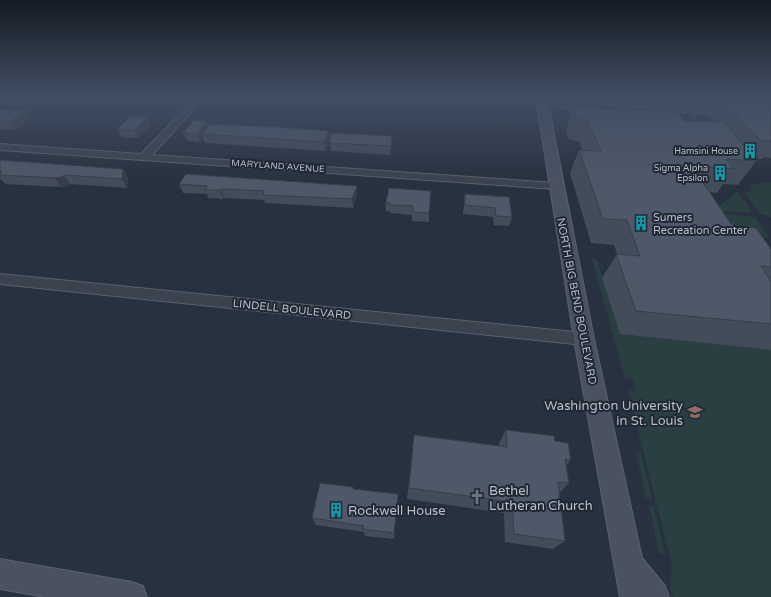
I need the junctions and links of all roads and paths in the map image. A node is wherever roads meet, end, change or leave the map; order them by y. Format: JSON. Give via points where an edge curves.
{"nodes":[{"id":1,"x":174,"y":126,"type":"edge"},
{"id":2,"x":546,"y":126,"type":"edge"},
{"id":3,"x":0,"y":147,"type":"edge"},
{"id":4,"x":144,"y":157,"type":"junction"},
{"id":5,"x":556,"y":186,"type":"junction"},
{"id":6,"x":0,"y":279,"type":"edge"},
{"id":7,"x":584,"y":339,"type":"junction"},
{"id":8,"x":629,"y":563,"type":"junction"},
{"id":9,"x":0,"y":574,"type":"edge"},
{"id":10,"x":132,"y":597,"type":"edge"},
{"id":11,"x":636,"y":597,"type":"edge"},
{"id":12,"x":654,"y":597,"type":"edge"}],
"edges":[{"from":1,"to":4,"type":"street"},
{"from":2,"to":5,"type":"main road","name":"NORTH BIG BEND BOULEVARD"},
{"from":3,"to":4,"type":"street","name":"MARYLAND AVENUE"},
{"from":4,"to":5,"type":"street","name":"MARYLAND AVENUE"},
{"from":5,"to":7,"type":"main road","name":"NORTH BIG BEND BOULEVARD"},
{"from":6,"to":7,"type":"street","name":"LINDELL BOULEVARD"},
{"from":7,"to":8,"type":"main road","name":"NORTH BIG BEND BOULEVARD"},
{"from":8,"to":11,"type":"main road","name":"NORTH BIG BEND BOULEVARD"},
{"from":8,"to":12,"type":"main road"},
{"from":9,"to":10,"type":"main road"}]}
